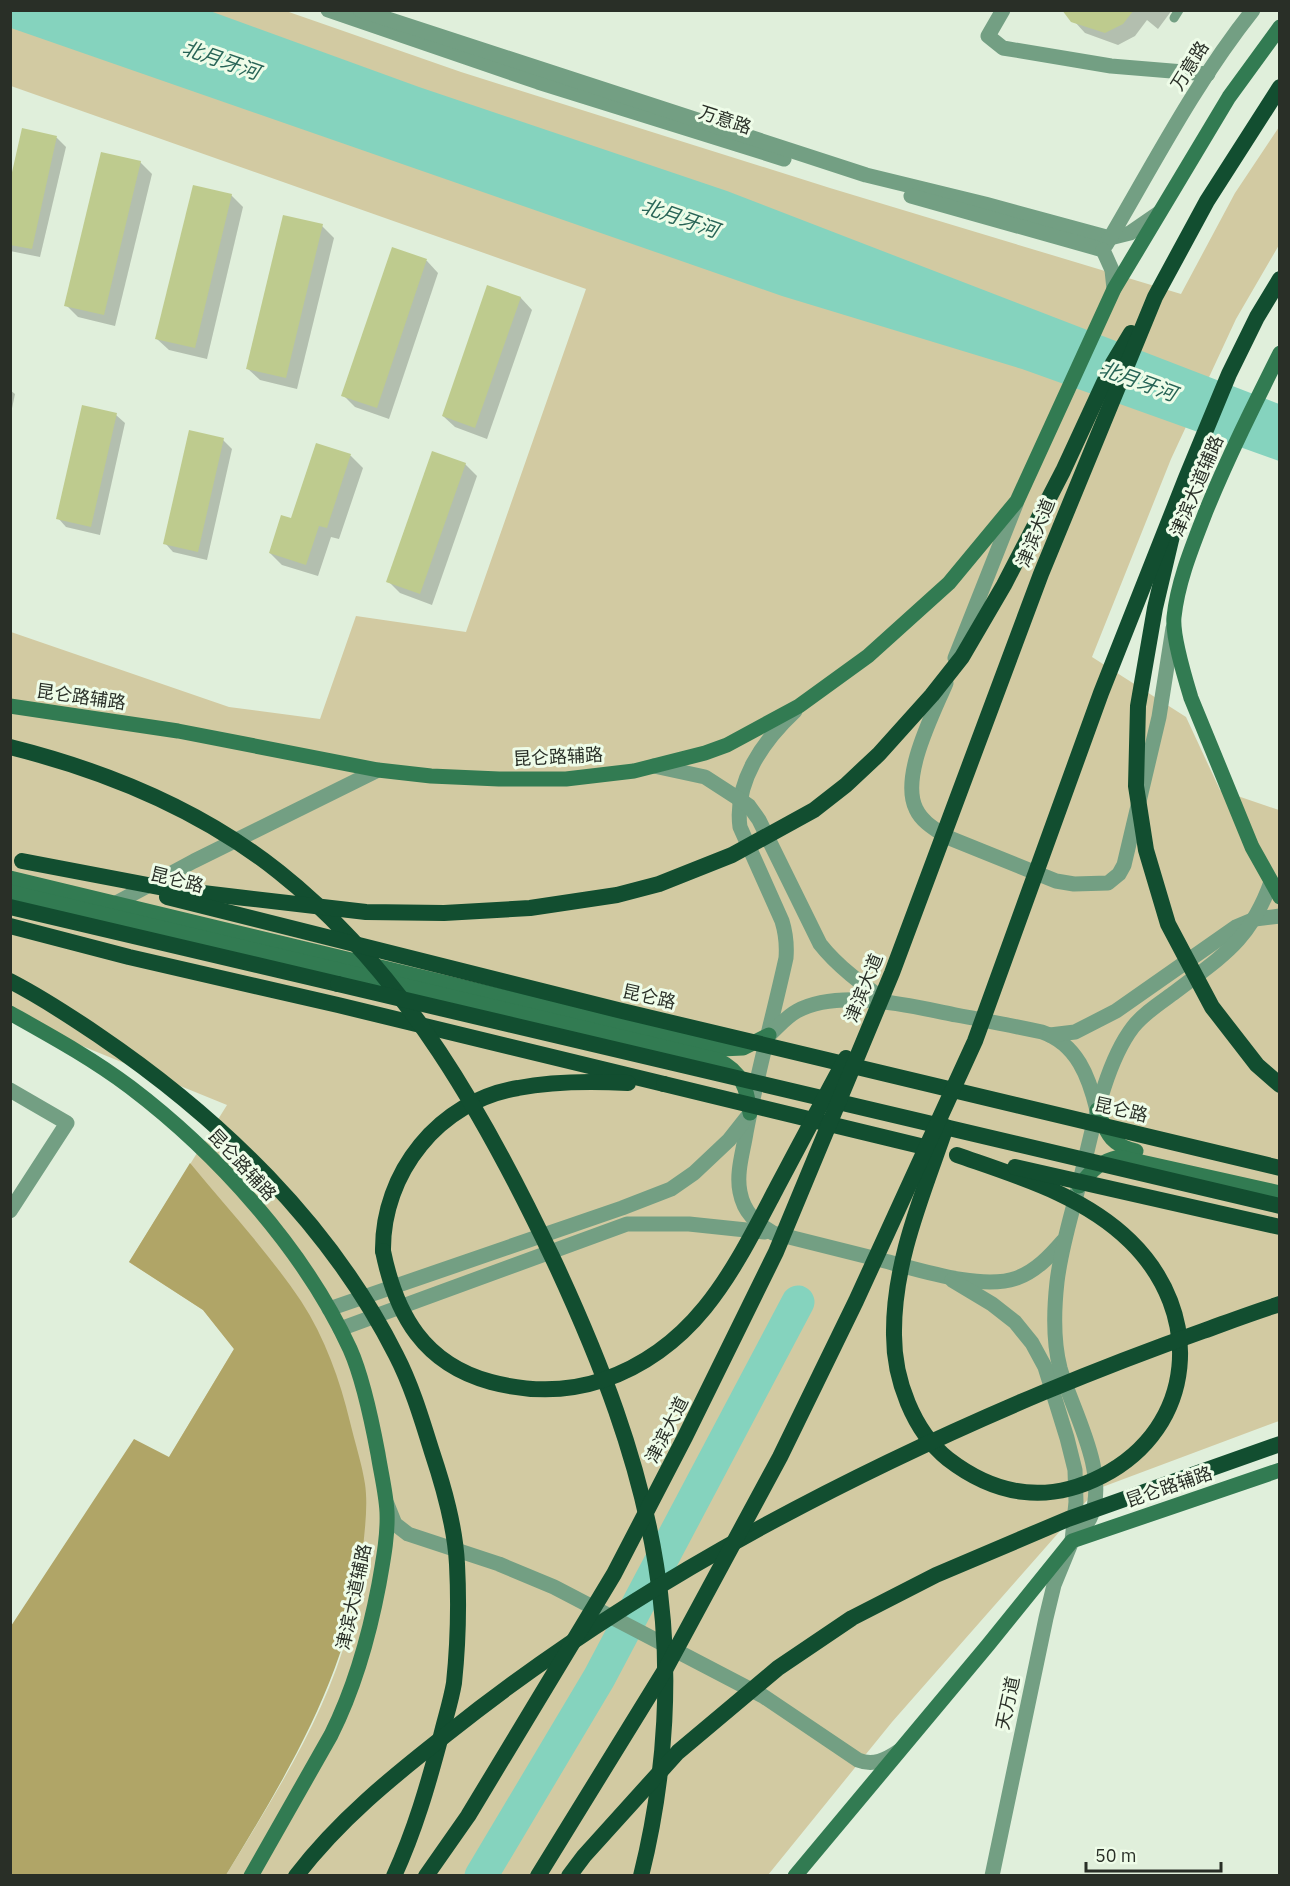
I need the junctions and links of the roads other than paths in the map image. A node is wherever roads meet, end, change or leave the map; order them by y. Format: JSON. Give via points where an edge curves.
{"nodes":[{"id":1,"x":328,"y":10,"type":"edge"},
{"id":2,"x":360,"y":10,"type":"edge"},
{"id":3,"x":1003,"y":10,"type":"edge"},
{"id":4,"x":1253,"y":10,"type":"edge"},
{"id":5,"x":1280,"y":27,"type":"edge"},
{"id":6,"x":1208,"y":74,"type":"junction"},
{"id":7,"x":1280,"y":87,"type":"edge"},
{"id":8,"x":1159,"y":213,"type":"junction"},
{"id":9,"x":1106,"y":244,"type":"junction"},
{"id":10,"x":1280,"y":279,"type":"edge"},
{"id":11,"x":1114,"y":289,"type":"junction"},
{"id":12,"x":1155,"y":297,"type":"junction"},
{"id":13,"x":1280,"y":352,"type":"edge"},
{"id":14,"x":1186,"y":478,"type":"junction"},
{"id":15,"x":1017,"y":501,"type":"junction"},
{"id":16,"x":1174,"y":619,"type":"junction"},
{"id":17,"x":10,"y":706,"type":"edge"},
{"id":18,"x":799,"y":706,"type":"junction"},
{"id":19,"x":10,"y":747,"type":"edge"},
{"id":20,"x":654,"y":766,"type":"junction"},
{"id":21,"x":378,"y":770,"type":"junction"},
{"id":22,"x":740,"y":799,"type":"junction"},
{"id":23,"x":16,"y":860,"type":"edge"},
{"id":24,"x":10,"y":878,"type":"edge"},
{"id":25,"x":1271,"y":882,"type":"junction"},
{"id":26,"x":10,"y":892,"type":"edge"},
{"id":27,"x":1280,"y":897,"type":"edge"},
{"id":28,"x":116,"y":903,"type":"junction"},
{"id":29,"x":10,"y":907,"type":"edge"},
{"id":30,"x":1280,"y":916,"type":"edge"},
{"id":31,"x":1255,"y":919,"type":"junction"},
{"id":32,"x":10,"y":926,"type":"edge"},
{"id":33,"x":892,"y":973,"type":"junction"},
{"id":34,"x":10,"y":981,"type":"edge"},
{"id":35,"x":886,"y":1001,"type":"junction"},
{"id":36,"x":10,"y":1013,"type":"edge"},
{"id":37,"x":769,"y":1035,"type":"junction"},
{"id":38,"x":1050,"y":1035,"type":"junction"},
{"id":39,"x":975,"y":1041,"type":"junction"},
{"id":40,"x":664,"y":1084,"type":"junction"},
{"id":41,"x":1280,"y":1085,"type":"edge"},
{"id":42,"x":10,"y":1090,"type":"edge"},
{"id":43,"x":1097,"y":1110,"type":"junction"},
{"id":44,"x":750,"y":1113,"type":"junction"},
{"id":45,"x":957,"y":1155,"type":"junction"},
{"id":46,"x":1280,"y":1168,"type":"edge"},
{"id":47,"x":1280,"y":1184,"type":"edge"},
{"id":48,"x":1079,"y":1186,"type":"junction"},
{"id":49,"x":1280,"y":1193,"type":"edge"},
{"id":50,"x":1280,"y":1206,"type":"edge"},
{"id":51,"x":10,"y":1210,"type":"edge"},
{"id":52,"x":1280,"y":1227,"type":"edge"},
{"id":53,"x":773,"y":1233,"type":"junction"},
{"id":54,"x":1063,"y":1241,"type":"junction"},
{"id":55,"x":944,"y":1276,"type":"junction"},
{"id":56,"x":1280,"y":1304,"type":"edge"},
{"id":57,"x":329,"y":1309,"type":"junction"},
{"id":58,"x":340,"y":1329,"type":"junction"},
{"id":59,"x":1280,"y":1444,"type":"edge"},
{"id":60,"x":1280,"y":1470,"type":"edge"},
{"id":61,"x":385,"y":1496,"type":"junction"},
{"id":62,"x":408,"y":1534,"type":"junction"},
{"id":63,"x":1072,"y":1541,"type":"junction"},
{"id":64,"x":382,"y":1564,"type":"junction"},
{"id":65,"x":901,"y":1750,"type":"junction"},
{"id":66,"x":867,"y":1764,"type":"junction"},
{"id":67,"x":856,"y":1801,"type":"junction"},
{"id":68,"x":251,"y":1875,"type":"edge"},
{"id":69,"x":296,"y":1875,"type":"edge"},
{"id":70,"x":394,"y":1875,"type":"edge"},
{"id":71,"x":426,"y":1875,"type":"edge"},
{"id":72,"x":538,"y":1875,"type":"edge"},
{"id":73,"x":569,"y":1875,"type":"edge"},
{"id":74,"x":641,"y":1875,"type":"edge"},
{"id":75,"x":795,"y":1875,"type":"edge"},
{"id":76,"x":992,"y":1875,"type":"edge"}],
"edges":[{"from":1,"to":9,"type":"street","name":"万意路","via":[[538,82],[826,172]]},
{"from":2,"to":9,"type":"street","name":"万意路","via":[[866,175],[986,204]]},
{"from":3,"to":6,"type":"street","via":[[988,36],[1003,48],[1111,66]]},
{"from":4,"to":6,"type":"street","name":"万意路"},
{"from":5,"to":8,"type":"main road","via":[[1228,97]]},
{"from":6,"to":9,"type":"street","name":"万意路","via":[[1157,153]]},
{"from":7,"to":12,"type":"highway","name":"津滨大道","bridge":true,"via":[[1207,201]]},
{"from":8,"to":9,"type":"street"},
{"from":8,"to":11,"type":"main road"},
{"from":9,"to":11,"type":"street"},
{"from":10,"to":14,"type":"highway","bridge":true,"via":[[1229,374]]},
{"from":11,"to":15,"type":"main road"},
{"from":12,"to":23,"type":"highway","bridge":true,"via":[[1113,363],[1028,540],[956,664],[906,726],[846,785],[814,810],[732,855],[659,884],[617,895],[530,908],[444,913],[366,912],[169,889]]},
{"from":12,"to":33,"type":"highway","name":"津滨大道","bridge":true,"via":[[1041,574]]},
{"from":13,"to":16,"type":"main road","name":"津滨大道辅路","via":[[1229,457],[1191,549]]},
{"from":14,"to":39,"type":"highway","bridge":true,"via":[[1101,693]]},
{"from":14,"to":41,"type":"highway","bridge":true,"via":[[1155,608],[1138,706],[1136,786],[1144,839],[1168,924],[1212,1007],[1257,1065]]},
{"from":15,"to":16,"type":"street","via":[[912,776],[915,807],[932,828],[1056,881],[1107,883],[1119,874],[1129,851],[1160,717]]},
{"from":15,"to":18,"type":"main road","name":"昆仑路辅路","via":[[949,583],[868,656]]},
{"from":16,"to":25,"type":"main road","via":[[1191,698],[1252,847]]},
{"from":17,"to":21,"type":"main road","name":"昆仑路辅路","via":[[178,731]]},
{"from":18,"to":20,"type":"main road","name":"昆仑路辅路","via":[[727,745]]},
{"from":18,"to":22,"type":"street","via":[[754,762]]},
{"from":19,"to":74,"type":"highway","bridge":true,"via":[[92,770],[150,794],[212,827],[277,870],[343,930],[395,990],[435,1046],[501,1155],[583,1324],[624,1432],[657,1567],[665,1654],[663,1740],[652,1828]]},
{"from":20,"to":21,"type":"main road","name":"昆仑路辅路","via":[[566,779],[476,778]]},
{"from":20,"to":22,"type":"street","via":[[705,777]]},
{"from":21,"to":28,"type":"street"},
{"from":22,"to":35,"type":"street","via":[[759,820],[820,944],[847,972]]},
{"from":22,"to":37,"type":"street","via":[[740,827],[786,934],[786,958]]},
{"from":23,"to":46,"type":"highway","name":"昆仑路","bridge":true,"via":[[630,1013]]},
{"from":24,"to":28,"type":"main road"},
{"from":25,"to":27,"type":"main road"},
{"from":25,"to":31,"type":"street"},
{"from":26,"to":44,"type":"main road","via":[[718,1060],[741,1076]]},
{"from":28,"to":37,"type":"main road","via":[[721,1049],[743,1048]]},
{"from":29,"to":50,"type":"highway","bridge":true},
{"from":30,"to":31,"type":"street"},
{"from":31,"to":38,"type":"street","via":[[1236,927],[1116,1011],[1074,1032]]},
{"from":31,"to":43,"type":"street","via":[[1238,942],[1134,1026],[1115,1061]]},
{"from":32,"to":40,"type":"highway","bridge":true},
{"from":33,"to":40,"type":"highway","bridge":true,"via":[[746,1247],[720,1288],[672,1343],[624,1373],[568,1389],[527,1389],[478,1379],[426,1347],[394,1296],[382,1251],[382,1233],[394,1187],[409,1158],[432,1131],[475,1102],[516,1088],[576,1081]]},
{"from":33,"to":71,"type":"highway","name":"津滨大道","bridge":true,"via":[[776,1252],[685,1437],[614,1574],[468,1816]]},
{"from":34,"to":70,"type":"highway","bridge":true,"via":[[89,1029],[175,1091],[266,1174],[348,1275],[396,1355],[440,1476],[457,1561],[458,1601],[453,1685],[419,1815]]},
{"from":35,"to":37,"type":"street","via":[[818,1004],[798,1011]]},
{"from":35,"to":38,"type":"street"},
{"from":36,"to":57,"type":"main road","name":"昆仑路辅路","via":[[130,1087],[188,1136],[244,1191],[304,1268]]},
{"from":37,"to":44,"type":"street"},
{"from":38,"to":43,"type":"street","via":[[1083,1066]]},
{"from":39,"to":45,"type":"highway","bridge":true,"via":[[903,1252],[896,1293],[895,1358],[910,1409],[920,1427],[939,1451],[959,1467],[1006,1490],[1032,1494],[1088,1483],[1133,1457],[1150,1440],[1170,1406],[1181,1351],[1174,1309],[1145,1257],[1110,1224],[1038,1183]]},
{"from":39,"to":72,"type":"highway","bridge":true,"via":[[780,1457],[665,1670]]},
{"from":40,"to":45,"type":"highway","bridge":true},
{"from":42,"to":51,"type":"street","via":[[67,1123]]},
{"from":43,"to":47,"type":"main road","via":[[1108,1136],[1123,1148]]},
{"from":43,"to":48,"type":"street"},
{"from":44,"to":53,"type":"street","via":[[740,1165],[740,1190],[751,1217]]},
{"from":44,"to":57,"type":"street","via":[[729,1140],[671,1189]]},
{"from":45,"to":52,"type":"highway","bridge":true},
{"from":48,"to":49,"type":"main road","via":[[1095,1167],[1119,1156]]},
{"from":48,"to":54,"type":"street"},
{"from":53,"to":55,"type":"street"},
{"from":53,"to":58,"type":"street","via":[[689,1224],[627,1224]]},
{"from":54,"to":55,"type":"street","via":[[1041,1263],[1016,1278],[997,1281]]},
{"from":54,"to":63,"type":"street","via":[[1056,1292],[1057,1346],[1092,1463],[1096,1495],[1091,1517]]},
{"from":55,"to":63,"type":"street","via":[[1015,1322],[1045,1367],[1075,1470]]},
{"from":56,"to":69,"type":"highway","bridge":true,"via":[[1115,1362],[977,1420],[855,1478],[654,1590],[548,1657],[377,1789],[316,1849]]},
{"from":57,"to":58,"type":"main road","name":"津滨大道辅路"},
{"from":58,"to":61,"type":"main road","name":"津滨大道辅路","via":[[351,1351],[370,1417]]},
{"from":59,"to":73,"type":"highway","bridge":true,"via":[[1068,1520],[936,1575],[852,1618],[778,1668],[678,1752]]},
{"from":60,"to":63,"type":"main road","name":"昆仑路辅路"},
{"from":61,"to":62,"type":"street","via":[[395,1524]]},
{"from":61,"to":64,"type":"main road","name":"津滨大道辅路","via":[[387,1526]]},
{"from":62,"to":64,"type":"street","via":[[395,1542]]},
{"from":62,"to":66,"type":"street","bridge":true,"via":[[529,1575],[738,1673],[781,1698],[856,1751]]},
{"from":63,"to":65,"type":"main road"},
{"from":63,"to":76,"type":"street","name":"天万道","via":[[1046,1618]]},
{"from":64,"to":68,"type":"main road","name":"津滨大道辅路","via":[[363,1656],[342,1712]]},
{"from":65,"to":66,"type":"street"},
{"from":65,"to":67,"type":"main road"},
{"from":66,"to":67,"type":"street","via":[[866,1781]]},
{"from":67,"to":75,"type":"main road"}]}
